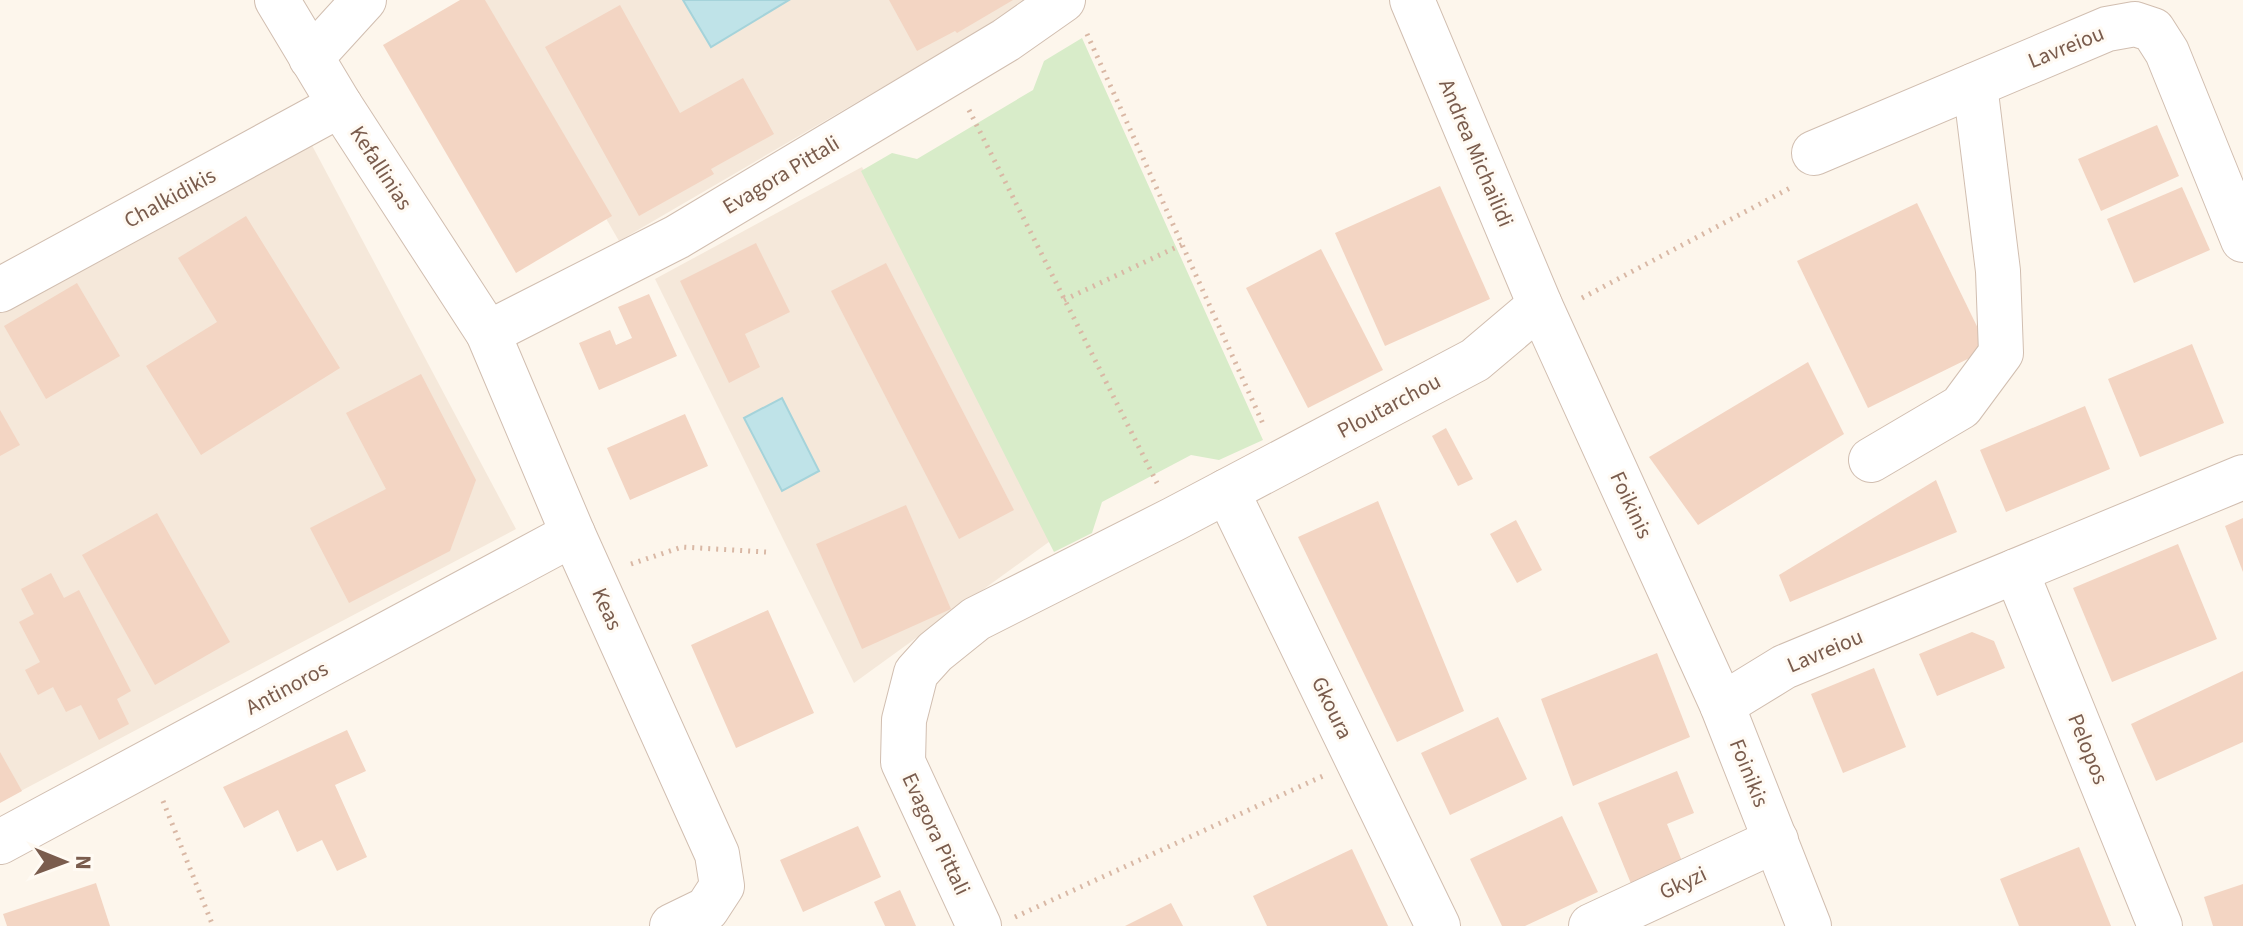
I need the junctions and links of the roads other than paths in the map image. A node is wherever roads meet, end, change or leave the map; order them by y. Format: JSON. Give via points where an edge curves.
{"nodes":[{"id":1,"x":277,"y":0,"type":"edge"},
{"id":2,"x":364,"y":0,"type":"edge"},
{"id":3,"x":1412,"y":0,"type":"edge"},
{"id":4,"x":1074,"y":14,"type":"edge"},
{"id":5,"x":311,"y":58,"type":"junction"},
{"id":6,"x":1975,"y":85,"type":"junction"},
{"id":7,"x":340,"y":105,"type":"junction"},
{"id":8,"x":1814,"y":153,"type":"road end"},
{"id":9,"x":2243,"y":240,"type":"edge"},
{"id":10,"x":0,"y":290,"type":"edge"},
{"id":11,"x":1540,"y":305,"type":"junction"},
{"id":12,"x":488,"y":333,"type":"junction"},
{"id":13,"x":1871,"y":460,"type":"dead end"},
{"id":14,"x":2243,"y":477,"type":"edge"},
{"id":15,"x":1227,"y":491,"type":"junction"},
{"id":16,"x":573,"y":534,"type":"junction"},
{"id":17,"x":2016,"y":571,"type":"junction"},
{"id":18,"x":1722,"y":705,"type":"junction"},
{"id":19,"x":1776,"y":840,"type":"junction"},
{"id":20,"x":0,"y":842,"type":"edge"},
{"id":21,"x":995,"y":923,"type":"edge"},
{"id":22,"x":672,"y":926,"type":"edge"},
{"id":23,"x":1438,"y":926,"type":"edge"},
{"id":24,"x":1591,"y":926,"type":"edge"},
{"id":25,"x":1809,"y":926,"type":"edge"},
{"id":26,"x":2160,"y":926,"type":"edge"}],
"edges":[{"from":1,"to":5,"type":"street","name":"Kefallinias"},
{"from":2,"to":5,"type":"street"},
{"from":3,"to":11,"type":"street","name":"Andrea Michailidi"},
{"from":4,"to":12,"type":"street","name":"Evagora Pittali","via":[[1006,40],[677,237]]},
{"from":5,"to":7,"type":"street","name":"Kefallinias"},
{"from":6,"to":8,"type":"street","name":"Lavreiou"},
{"from":6,"to":9,"type":"street","name":"Lavreiou","via":[[2107,29],[2135,24],[2153,30],[2167,52]]},
{"from":6,"to":13,"type":"street","via":[[1998,271],[2001,353],[1961,407]]},
{"from":7,"to":10,"type":"street","name":"Chalkidikis"},
{"from":7,"to":12,"type":"street","name":"Kefallinias"},
{"from":11,"to":15,"type":"street","name":"Ploutarchou","via":[[1475,360]]},
{"from":11,"to":18,"type":"street","name":"Foikinis"},
{"from":12,"to":16,"type":"street","name":"Keas"},
{"from":14,"to":17,"type":"street","name":"Lavreiou"},
{"from":15,"to":21,"type":"street","name":"Evagora Pittali","via":[[976,619],[916,673],[904,720],[903,762]]},
{"from":15,"to":23,"type":"street","name":"Gkoura"},
{"from":16,"to":20,"type":"street","name":"Antinoros"},
{"from":16,"to":22,"type":"street","name":"Keas","via":[[717,854],[722,886],[707,909]]},
{"from":17,"to":18,"type":"street","name":"Lavreiou","via":[[1784,667]]},
{"from":17,"to":26,"type":"street","name":"Pelopos"},
{"from":18,"to":19,"type":"street","name":"Foinikis"},
{"from":19,"to":24,"type":"street","name":"Gkyzi"},
{"from":19,"to":25,"type":"street","name":"Foinikis"}]}
